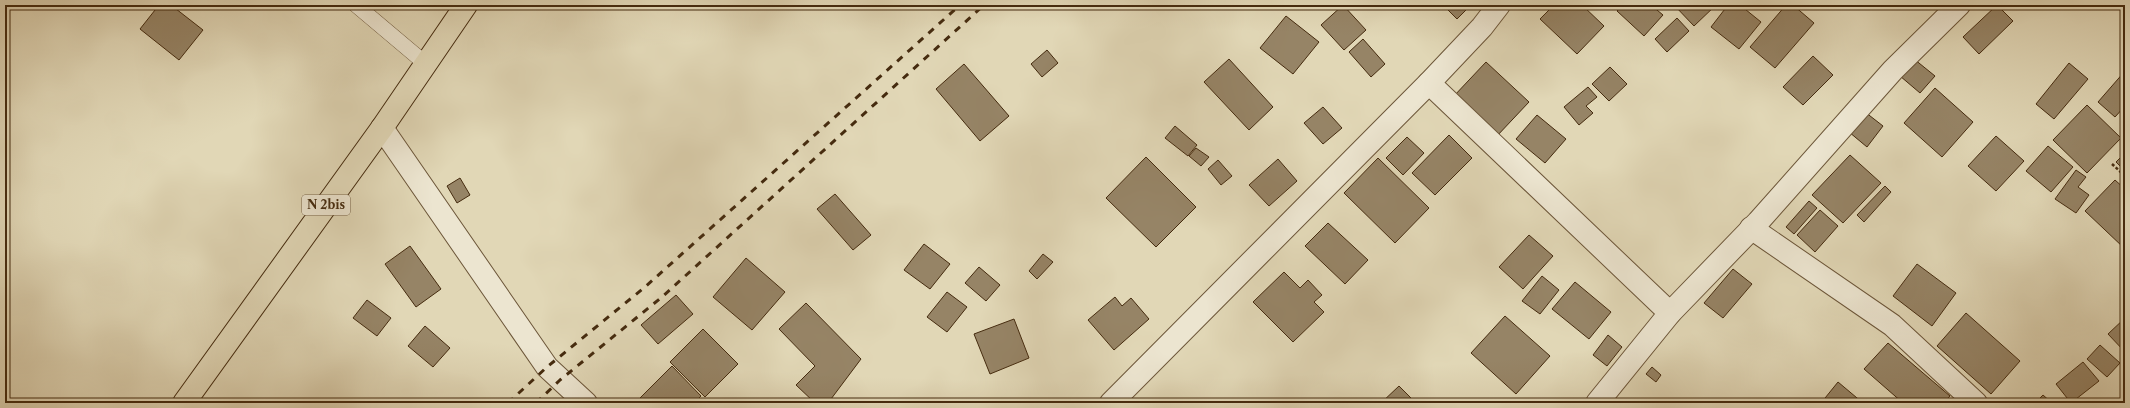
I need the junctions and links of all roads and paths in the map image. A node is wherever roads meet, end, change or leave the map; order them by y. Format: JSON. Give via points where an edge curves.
{"nodes":[{"id":1,"x":356,"y":5,"type":"edge"},
{"id":2,"x":466,"y":5,"type":"edge"},
{"id":3,"x":1499,"y":5,"type":"edge"},
{"id":4,"x":1959,"y":5,"type":"edge"},
{"id":5,"x":426,"y":64,"type":"junction"},
{"id":6,"x":1429,"y":83,"type":"junction"},
{"id":7,"x":382,"y":128,"type":"junction"},
{"id":8,"x":2112,"y":164,"type":"dead end"},
{"id":9,"x":2125,"y":176,"type":"edge"},
{"id":10,"x":1751,"y":228,"type":"junction"},
{"id":11,"x":1670,"y":313,"type":"junction"},
{"id":12,"x":184,"y":403,"type":"edge"},
{"id":13,"x":586,"y":403,"type":"edge"},
{"id":14,"x":1111,"y":403,"type":"edge"},
{"id":15,"x":1597,"y":403,"type":"edge"},
{"id":16,"x":1976,"y":403,"type":"edge"}],
"edges":[{"from":1,"to":5,"type":"lane"},
{"from":2,"to":5,"type":"main road","number":"N 2bis"},
{"from":3,"to":6,"type":"street","via":[[1482,27]]},
{"from":4,"to":10,"type":"street","via":[[1893,70]]},
{"from":5,"to":7,"type":"main road","number":"N 2bis"},
{"from":6,"to":11,"type":"street"},
{"from":6,"to":14,"type":"street"},
{"from":7,"to":12,"type":"main road","number":"N 2bis"},
{"from":7,"to":13,"type":"street","via":[[547,367]]},
{"from":8,"to":9,"type":"path"},
{"from":10,"to":11,"type":"street"},
{"from":10,"to":16,"type":"street","via":[[1892,325]]},
{"from":11,"to":15,"type":"street"}]}
